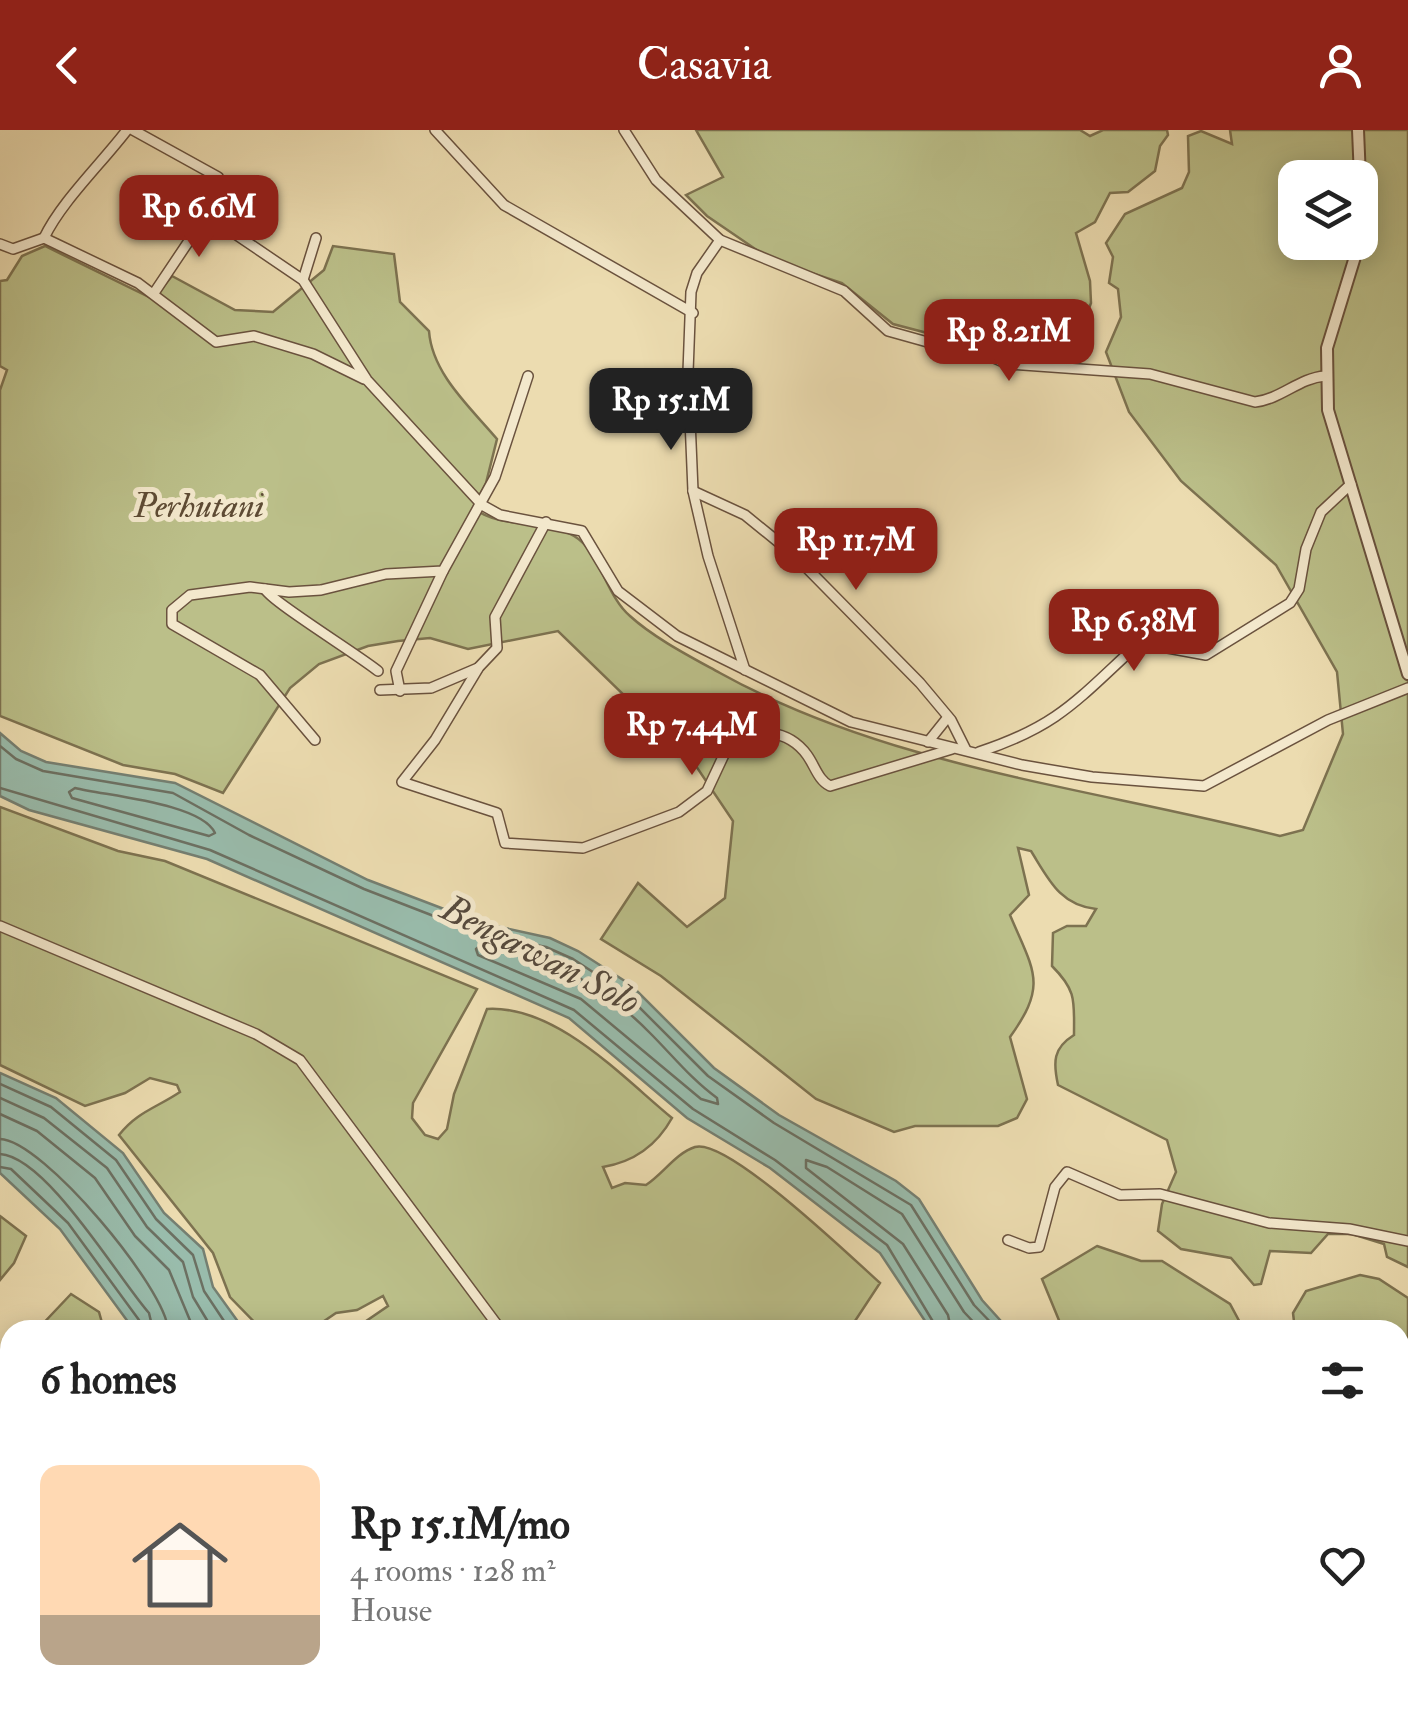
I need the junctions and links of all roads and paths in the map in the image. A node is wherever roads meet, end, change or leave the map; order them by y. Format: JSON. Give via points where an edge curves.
{"nodes":[{"id":1,"x":130,"y":130,"type":"edge"},
{"id":2,"x":434,"y":130,"type":"edge"},
{"id":3,"x":624,"y":130,"type":"edge"},
{"id":4,"x":1358,"y":130,"type":"edge"},
{"id":5,"x":1359,"y":160,"type":"edge"},
{"id":6,"x":212,"y":205,"type":"junction"},
{"id":7,"x":44,"y":238,"type":"junction"},
{"id":8,"x":316,"y":238,"type":"dead end"},
{"id":9,"x":720,"y":240,"type":"junction"},
{"id":10,"x":0,"y":244,"type":"edge"},
{"id":11,"x":1356,"y":260,"type":"edge"},
{"id":12,"x":303,"y":280,"type":"junction"},
{"id":13,"x":154,"y":294,"type":"junction"},
{"id":14,"x":693,"y":313,"type":"junction"},
{"id":15,"x":528,"y":376,"type":"dead end"},
{"id":16,"x":1325,"y":376,"type":"junction"},
{"id":17,"x":368,"y":380,"type":"junction"},
{"id":18,"x":1350,"y":484,"type":"junction"},
{"id":19,"x":694,"y":491,"type":"junction"},
{"id":20,"x":482,"y":506,"type":"junction"},
{"id":21,"x":546,"y":522,"type":"junction"},
{"id":22,"x":444,"y":571,"type":"junction"},
{"id":23,"x":265,"y":589,"type":"junction"},
{"id":24,"x":479,"y":667,"type":"junction"},
{"id":25,"x":746,"y":670,"type":"junction"},
{"id":26,"x":378,"y":671,"type":"dead end"},
{"id":27,"x":1408,"y":674,"type":"edge"},
{"id":28,"x":1408,"y":688,"type":"edge"},
{"id":29,"x":380,"y":690,"type":"dead end"},
{"id":30,"x":400,"y":691,"type":"junction"},
{"id":31,"x":948,"y":716,"type":"junction"},
{"id":32,"x":315,"y":740,"type":"dead end"},
{"id":33,"x":928,"y":742,"type":"junction"},
{"id":34,"x":961,"y":748,"type":"junction"},
{"id":35,"x":979,"y":753,"type":"junction"},
{"id":36,"x":0,"y":926,"type":"edge"},
{"id":37,"x":1008,"y":1240,"type":"dead end"},
{"id":38,"x":1408,"y":1241,"type":"edge"},
{"id":39,"x":494,"y":1320,"type":"edge"}],
"edges":[{"from":1,"to":6,"type":"street","via":[[218,177]]},
{"from":1,"to":7,"type":"street","via":[[56,212]]},
{"from":2,"to":14,"type":"street","via":[[504,205]]},
{"from":3,"to":9,"type":"street","via":[[656,180]]},
{"from":4,"to":5,"type":"street"},
{"from":6,"to":12,"type":"street","via":[[219,223]]},
{"from":6,"to":13,"type":"street"},
{"from":7,"to":10,"type":"street","via":[[13,249]]},
{"from":7,"to":13,"type":"street"},
{"from":8,"to":12,"type":"street"},
{"from":9,"to":14,"type":"street","via":[[694,279]]},
{"from":9,"to":16,"type":"street","via":[[844,291],[888,330],[966,346],[1008,364],[1157,375],[1255,402]]},
{"from":11,"to":16,"type":"street","via":[[1330,330]]},
{"from":12,"to":17,"type":"street"},
{"from":13,"to":17,"type":"street","via":[[216,342],[254,336]]},
{"from":14,"to":19,"type":"street","via":[[688,372]]},
{"from":15,"to":20,"type":"street"},
{"from":16,"to":18,"type":"street","via":[[1335,442]]},
{"from":17,"to":20,"type":"street"},
{"from":18,"to":27,"type":"street"},
{"from":18,"to":35,"type":"street","via":[[1320,512],[1296,594],[1284,607],[1212,654],[1136,646],[1056,720]]},
{"from":19,"to":25,"type":"street"},
{"from":19,"to":31,"type":"street","via":[[745,516],[793,554]]},
{"from":20,"to":21,"type":"street"},
{"from":20,"to":22,"type":"street"},
{"from":21,"to":24,"type":"street","via":[[495,617],[498,647]]},
{"from":21,"to":25,"type":"street","via":[[582,531],[618,591],[657,625]]},
{"from":22,"to":23,"type":"street","via":[[386,574],[321,590]]},
{"from":22,"to":30,"type":"street","via":[[396,671]]},
{"from":23,"to":26,"type":"street","via":[[272,601]]},
{"from":23,"to":32,"type":"street","via":[[185,596],[169,620],[260,675]]},
{"from":24,"to":30,"type":"street","via":[[443,684]]},
{"from":24,"to":34,"type":"street","via":[[402,782],[497,813],[507,844],[583,848],[679,812],[707,791],[730,744],[754,733],[796,742],[830,786]]},
{"from":25,"to":33,"type":"street","via":[[851,722]]},
{"from":28,"to":35,"type":"street","via":[[1328,720],[1204,786],[1070,774]]},
{"from":29,"to":30,"type":"street"},
{"from":31,"to":33,"type":"street"},
{"from":31,"to":34,"type":"street"},
{"from":33,"to":34,"type":"street"},
{"from":34,"to":35,"type":"street"},
{"from":36,"to":39,"type":"street","via":[[256,1034],[300,1060]]},
{"from":37,"to":38,"type":"street","via":[[1038,1246],[1055,1186],[1070,1172],[1120,1194],[1160,1194],[1269,1222]]}]}
